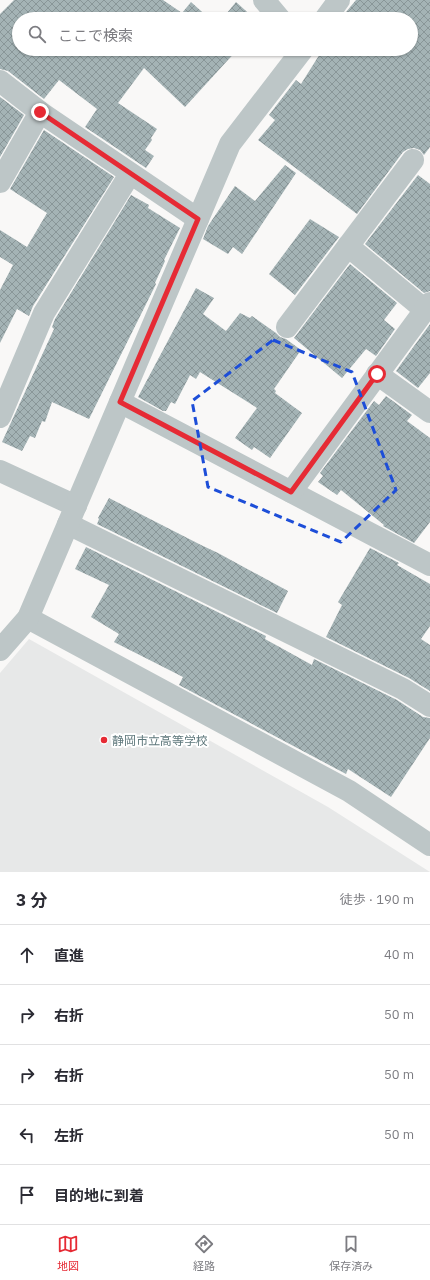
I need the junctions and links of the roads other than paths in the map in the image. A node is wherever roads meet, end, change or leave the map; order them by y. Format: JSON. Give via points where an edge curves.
{"nodes":[{"id":1,"x":264,"y":0,"type":"edge"},
{"id":2,"x":339,"y":0,"type":"edge"},
{"id":3,"x":274,"y":12,"type":"edge"},
{"id":4,"x":330,"y":12,"type":"edge"},
{"id":5,"x":298,"y":56,"type":"edge"},
{"id":6,"x":0,"y":81,"type":"edge"},
{"id":7,"x":40,"y":112,"type":"junction"},
{"id":8,"x":413,"y":160,"type":"dead end"},
{"id":9,"x":130,"y":174,"type":"junction"},
{"id":10,"x":0,"y":182,"type":"edge"},
{"id":11,"x":198,"y":219,"type":"junction"},
{"id":12,"x":348,"y":246,"type":"junction"},
{"id":13,"x":427,"y":306,"type":"edge"},
{"id":14,"x":287,"y":327,"type":"dead end"},
{"id":15,"x":377,"y":374,"type":"junction"},
{"id":16,"x":120,"y":402,"type":"junction"},
{"id":17,"x":430,"y":412,"type":"edge"},
{"id":18,"x":0,"y":417,"type":"edge"},
{"id":19,"x":0,"y":471,"type":"edge"},
{"id":20,"x":291,"y":492,"type":"junction"},
{"id":21,"x":72,"y":515,"type":"junction"},
{"id":22,"x":430,"y":565,"type":"edge"},
{"id":23,"x":28,"y":618,"type":"junction"},
{"id":24,"x":0,"y":650,"type":"edge"},
{"id":25,"x":430,"y":706,"type":"edge"},
{"id":26,"x":430,"y":845,"type":"edge"}],
"edges":[{"from":1,"to":3,"type":"street"},
{"from":2,"to":4,"type":"street"},
{"from":5,"to":11,"type":"street","via":[[230,144]]},
{"from":6,"to":7,"type":"street"},
{"from":7,"to":9,"type":"street"},
{"from":7,"to":10,"type":"street"},
{"from":8,"to":12,"type":"street"},
{"from":9,"to":11,"type":"street"},
{"from":9,"to":18,"type":"street","via":[[44,313]]},
{"from":11,"to":16,"type":"street"},
{"from":12,"to":13,"type":"street"},
{"from":12,"to":14,"type":"street"},
{"from":13,"to":15,"type":"street"},
{"from":15,"to":17,"type":"street"},
{"from":15,"to":20,"type":"street"},
{"from":16,"to":20,"type":"street"},
{"from":16,"to":21,"type":"street"},
{"from":19,"to":21,"type":"street"},
{"from":20,"to":22,"type":"street"},
{"from":21,"to":23,"type":"street"},
{"from":21,"to":25,"type":"street","via":[[403,689]]},
{"from":23,"to":24,"type":"street"},
{"from":23,"to":26,"type":"street","via":[[349,791]]}]}
